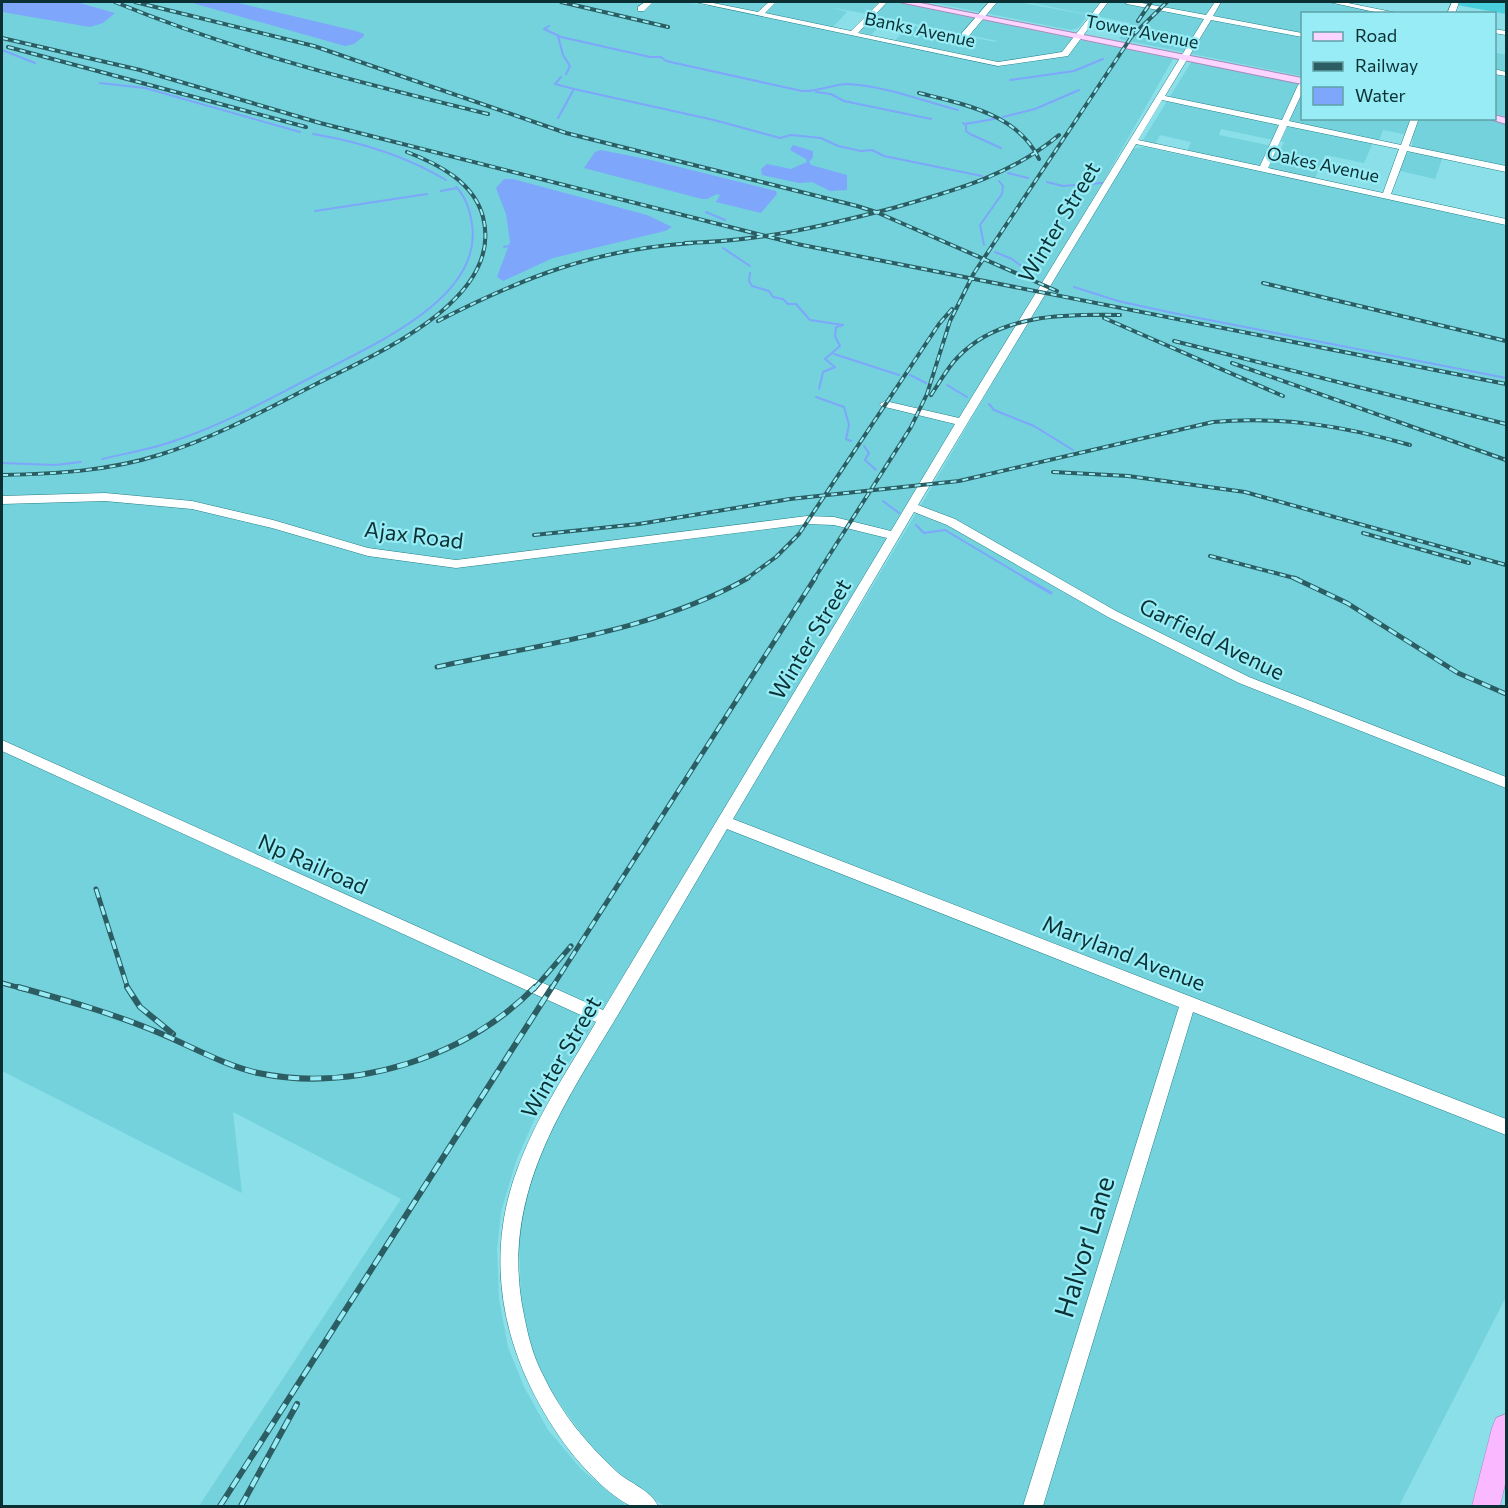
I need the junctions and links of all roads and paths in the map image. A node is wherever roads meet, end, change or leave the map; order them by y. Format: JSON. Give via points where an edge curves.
{"nodes":[{"id":1,"x":649,"y":2,"type":"edge"},
{"id":2,"x":699,"y":2,"type":"edge"},
{"id":3,"x":773,"y":2,"type":"edge"},
{"id":4,"x":884,"y":2,"type":"edge"},
{"id":5,"x":904,"y":2,"type":"edge"},
{"id":6,"x":919,"y":2,"type":"edge"},
{"id":7,"x":993,"y":2,"type":"edge"},
{"id":8,"x":1104,"y":2,"type":"edge"},
{"id":9,"x":1127,"y":2,"type":"edge"},
{"id":10,"x":1218,"y":2,"type":"edge"},
{"id":11,"x":1339,"y":2,"type":"edge"},
{"id":12,"x":640,"y":9,"type":"dead end"},
{"id":13,"x":1389,"y":12,"type":"edge"},
{"id":14,"x":760,"y":14,"type":"junction"},
{"id":15,"x":982,"y":15,"type":"junction"},
{"id":16,"x":1209,"y":17,"type":"junction"},
{"id":17,"x":853,"y":33,"type":"junction"},
{"id":18,"x":965,"y":35,"type":"dead end"},
{"id":19,"x":1080,"y":35,"type":"junction"},
{"id":20,"x":1301,"y":35,"type":"edge"},
{"id":21,"x":1186,"y":56,"type":"junction"},
{"id":22,"x":1301,"y":81,"type":"edge"},
{"id":23,"x":1301,"y":83,"type":"edge"},
{"id":24,"x":1159,"y":97,"type":"junction"},
{"id":25,"x":1414,"y":120,"type":"edge"},
{"id":26,"x":1285,"y":123,"type":"junction"},
{"id":27,"x":1133,"y":141,"type":"junction"},
{"id":28,"x":1404,"y":148,"type":"junction"},
{"id":29,"x":1263,"y":169,"type":"junction"},
{"id":30,"x":1506,"y":169,"type":"edge"},
{"id":31,"x":1386,"y":196,"type":"junction"},
{"id":32,"x":1506,"y":222,"type":"edge"},
{"id":33,"x":885,"y":404,"type":"dead end"},
{"id":34,"x":962,"y":422,"type":"junction"},
{"id":35,"x":2,"y":500,"type":"edge"},
{"id":36,"x":912,"y":507,"type":"junction"},
{"id":37,"x":894,"y":536,"type":"junction"},
{"id":38,"x":2,"y":745,"type":"edge"},
{"id":39,"x":1506,"y":783,"type":"edge"},
{"id":40,"x":724,"y":822,"type":"junction"},
{"id":41,"x":1188,"y":1003,"type":"junction"},
{"id":42,"x":607,"y":1019,"type":"junction"},
{"id":43,"x":1506,"y":1127,"type":"edge"},
{"id":44,"x":1506,"y":1428,"type":"edge"},
{"id":45,"x":648,"y":1506,"type":"edge"},
{"id":46,"x":1033,"y":1506,"type":"edge"},
{"id":47,"x":1486,"y":1506,"type":"edge"}],
"edges":[{"from":1,"to":12,"type":"street"},
{"from":2,"to":14,"type":"street","name":"Banks Avenue"},
{"from":3,"to":14,"type":"street"},
{"from":4,"to":17,"type":"street"},
{"from":5,"to":15,"type":"main road","name":"Tower Avenue"},
{"from":6,"to":15,"type":"main road","name":"Tower Avenue"},
{"from":7,"to":15,"type":"street"},
{"from":8,"to":19,"type":"street"},
{"from":9,"to":16,"type":"street"},
{"from":10,"to":16,"type":"street","name":"Winter Street"},
{"from":11,"to":13,"type":"street"},
{"from":14,"to":17,"type":"street","name":"Banks Avenue"},
{"from":15,"to":18,"type":"street"},
{"from":15,"to":19,"type":"main road","name":"Tower Avenue"},
{"from":16,"to":20,"type":"street"},
{"from":16,"to":21,"type":"street","name":"Winter Street"},
{"from":17,"to":19,"type":"street","name":"Banks Avenue","via":[[998,64],[1064,55]]},
{"from":19,"to":21,"type":"main road","name":"Tower Avenue"},
{"from":21,"to":22,"type":"main road","name":"Tower Avenue"},
{"from":21,"to":24,"type":"street","name":"Winter Street"},
{"from":23,"to":26,"type":"street"},
{"from":24,"to":26,"type":"street"},
{"from":24,"to":27,"type":"street","name":"Winter Street"},
{"from":25,"to":28,"type":"street"},
{"from":26,"to":28,"type":"street"},
{"from":26,"to":29,"type":"street"},
{"from":27,"to":29,"type":"street","name":"Oakes Avenue"},
{"from":27,"to":34,"type":"street","name":"Winter Street"},
{"from":28,"to":30,"type":"street"},
{"from":28,"to":31,"type":"street"},
{"from":29,"to":31,"type":"street","name":"Oakes Avenue"},
{"from":31,"to":32,"type":"street","name":"Oakes Avenue"},
{"from":33,"to":34,"type":"street"},
{"from":34,"to":36,"type":"street","name":"Winter Street"},
{"from":35,"to":37,"type":"street","name":"Ajax Road","via":[[105,497],[192,505],[368,552],[456,564],[807,520],[834,521]]},
{"from":36,"to":37,"type":"street","name":"Winter Street"},
{"from":36,"to":39,"type":"street","name":"Garfield Avenue","via":[[951,522],[1096,606],[1238,677]]},
{"from":37,"to":40,"type":"street","name":"Winter Street"},
{"from":38,"to":42,"type":"street","name":"Np Railroad"},
{"from":40,"to":41,"type":"street","name":"Maryland Avenue"},
{"from":40,"to":42,"type":"street","name":"Winter Street","via":[[702,848]]},
{"from":41,"to":43,"type":"street","name":"Maryland Avenue"},
{"from":41,"to":46,"type":"street","name":"Halvor Lane"},
{"from":42,"to":45,"type":"street","name":"Winter Street","via":[[551,1113],[524,1174],[508,1250],[510,1284],[529,1370],[552,1413],[599,1471]]},
{"from":44,"to":47,"type":"highway"}]}
